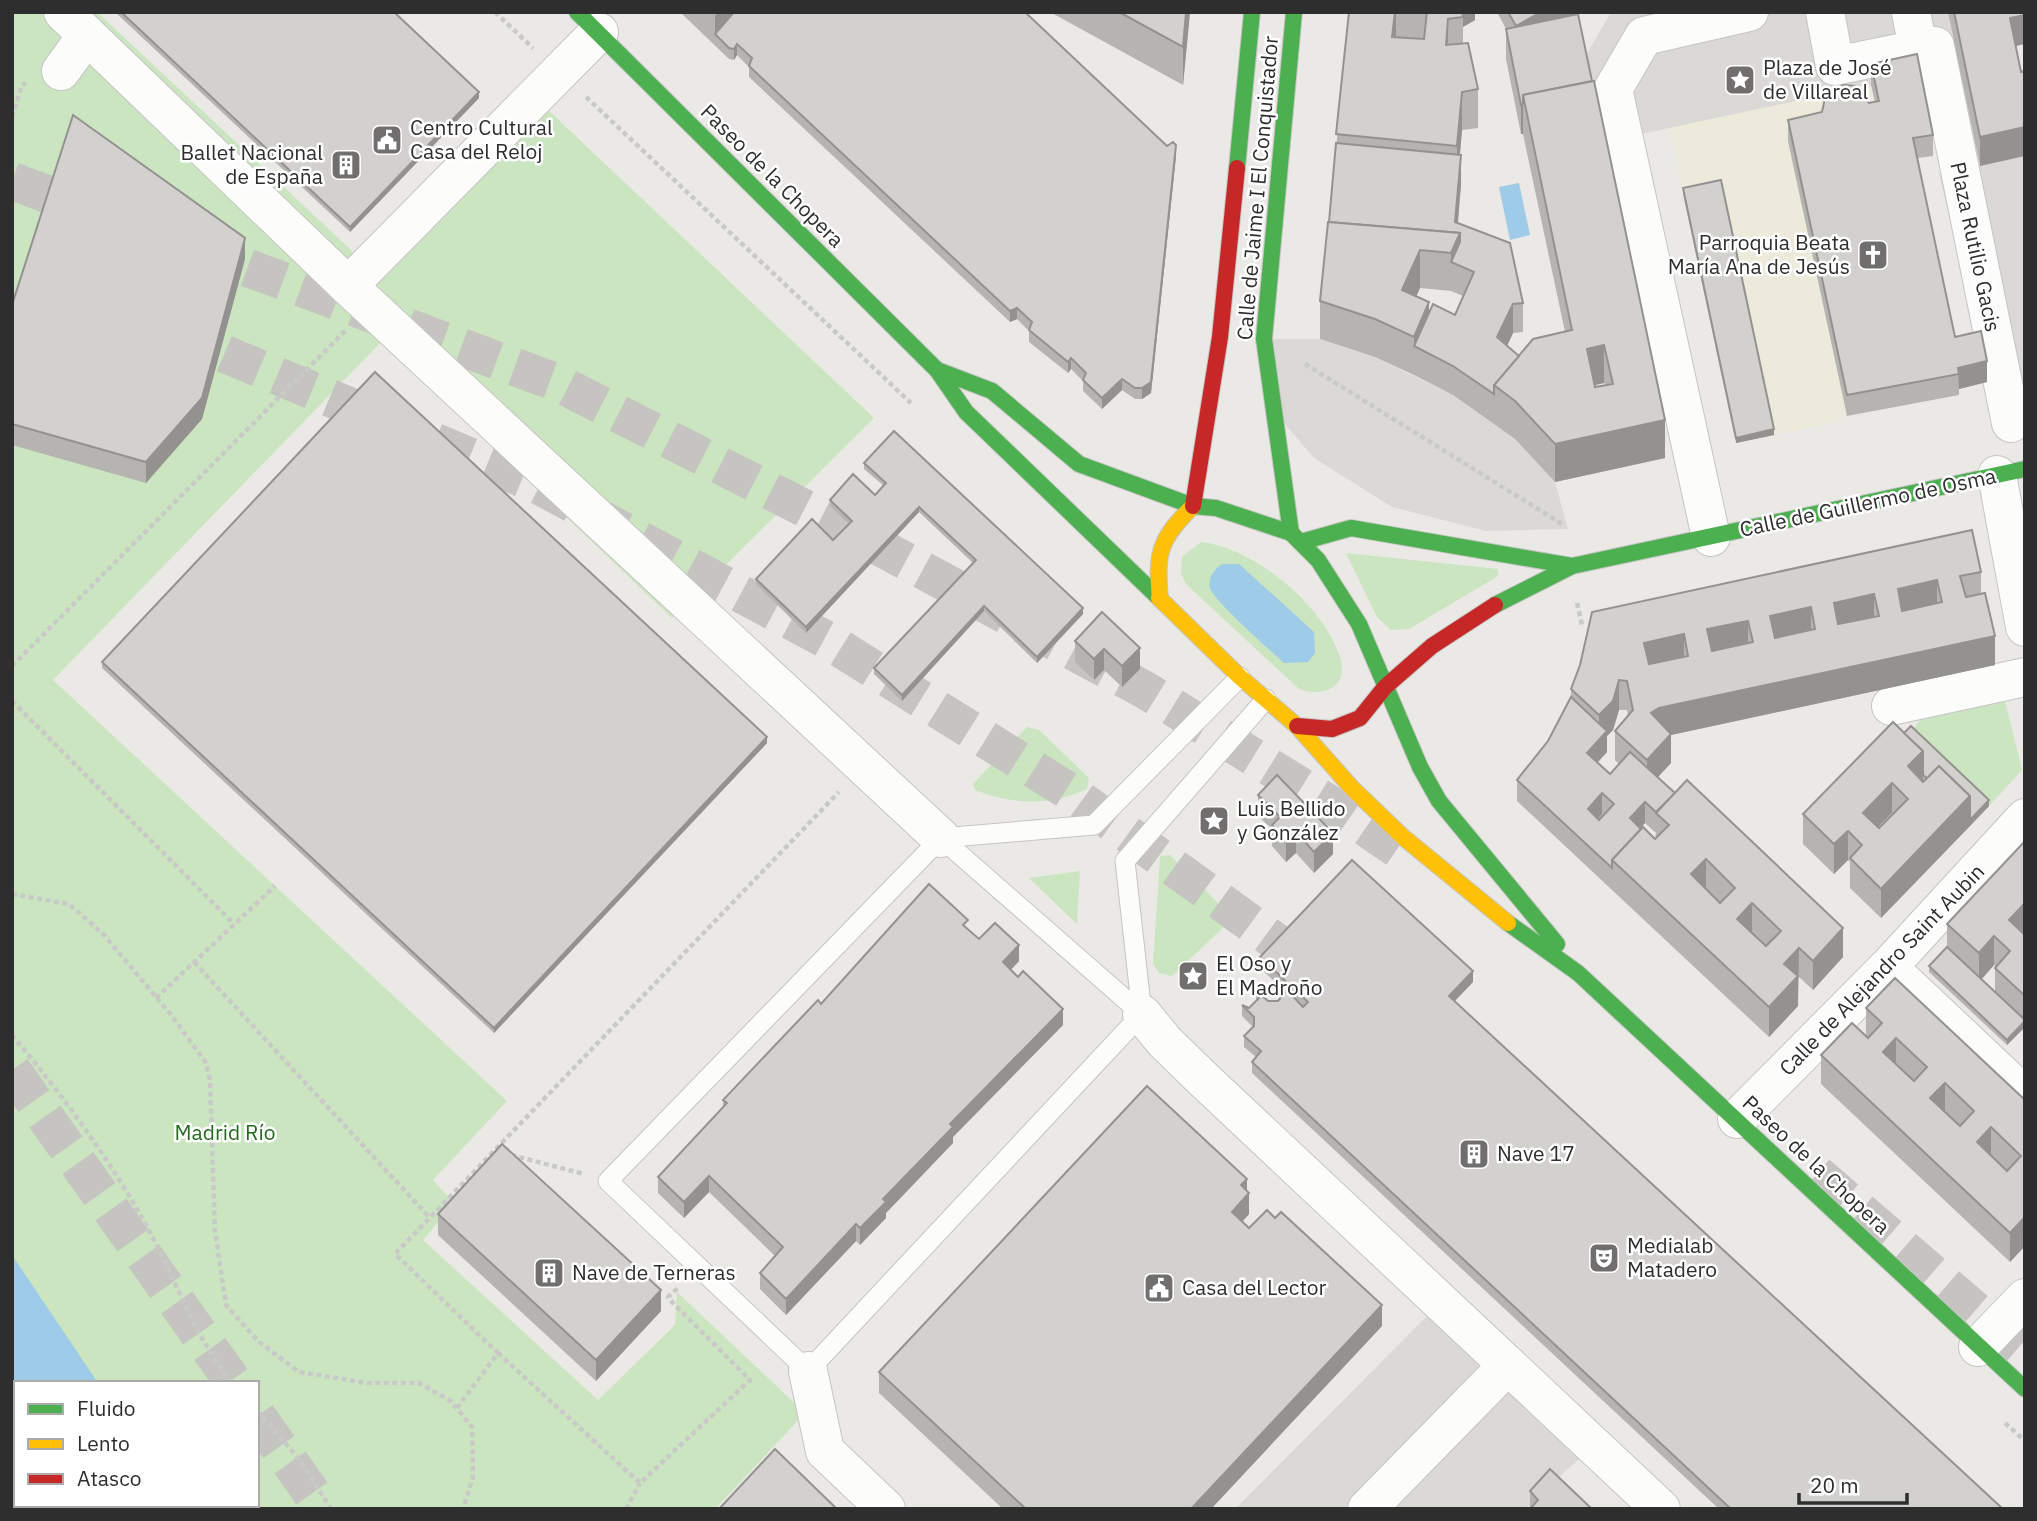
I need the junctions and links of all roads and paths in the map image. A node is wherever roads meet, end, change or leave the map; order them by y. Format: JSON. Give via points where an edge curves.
{"nodes":[{"id":1,"x":1252,"y":12,"type":"edge"},
{"id":2,"x":1294,"y":12,"type":"edge"},
{"id":3,"x":1749,"y":12,"type":"edge"},
{"id":4,"x":1825,"y":12,"type":"edge"},
{"id":5,"x":1911,"y":12,"type":"edge"},
{"id":6,"x":588,"y":22,"type":"edge"},
{"id":7,"x":75,"y":24,"type":"edge"},
{"id":8,"x":1929,"y":60,"type":"junction"},
{"id":9,"x":61,"y":71,"type":"dead end"},
{"id":10,"x":359,"y":296,"type":"junction"},
{"id":11,"x":1303,"y":362,"type":"dead end"},
{"id":12,"x":937,"y":370,"type":"junction"},
{"id":13,"x":2011,"y":423,"type":"dead end"},
{"id":14,"x":2011,"y":472,"type":"edge"},
{"id":15,"x":1194,"y":506,"type":"junction"},
{"id":16,"x":1568,"y":528,"type":"dead end"},
{"id":17,"x":1296,"y":537,"type":"junction"},
{"id":18,"x":1711,"y":537,"type":"junction"},
{"id":19,"x":1572,"y":566,"type":"junction"},
{"id":20,"x":1160,"y":599,"type":"junction"},
{"id":21,"x":2025,"y":626,"type":"edge"},
{"id":22,"x":12,"y":666,"type":"edge"},
{"id":23,"x":1240,"y":677,"type":"junction"},
{"id":24,"x":2025,"y":677,"type":"edge"},
{"id":25,"x":1385,"y":687,"type":"junction"},
{"id":26,"x":1266,"y":699,"type":"junction"},
{"id":27,"x":12,"y":701,"type":"edge"},
{"id":28,"x":1891,"y":706,"type":"edge"},
{"id":29,"x":1297,"y":726,"type":"junction"},
{"id":30,"x":864,"y":766,"type":"junction"},
{"id":31,"x":2025,"y":818,"type":"edge"},
{"id":32,"x":941,"y":838,"type":"junction"},
{"id":33,"x":275,"y":886,"type":"dead end"},
{"id":34,"x":12,"y":894,"type":"edge"},
{"id":35,"x":234,"y":924,"type":"junction"},
{"id":36,"x":194,"y":962,"type":"junction"},
{"id":37,"x":1888,"y":967,"type":"junction"},
{"id":38,"x":1578,"y":973,"type":"junction"},
{"id":39,"x":156,"y":998,"type":"junction"},
{"id":40,"x":1142,"y":1014,"type":"junction"},
{"id":41,"x":12,"y":1035,"type":"edge"},
{"id":42,"x":2025,"y":1096,"type":"edge"},
{"id":43,"x":1737,"y":1119,"type":"junction"},
{"id":44,"x":499,"y":1142,"type":"junction"},
{"id":45,"x":608,"y":1181,"type":"junction"},
{"id":46,"x":429,"y":1217,"type":"junction"},
{"id":47,"x":700,"y":1268,"type":"junction"},
{"id":48,"x":2025,"y":1298,"type":"edge"},
{"id":49,"x":1978,"y":1347,"type":"junction"},
{"id":50,"x":498,"y":1353,"type":"junction"},
{"id":51,"x":1508,"y":1365,"type":"junction"},
{"id":52,"x":808,"y":1371,"type":"junction"},
{"id":53,"x":231,"y":1381,"type":"edge"},
{"id":54,"x":2025,"y":1389,"type":"edge"},
{"id":55,"x":457,"y":1408,"type":"junction"},
{"id":56,"x":259,"y":1413,"type":"edge"},
{"id":57,"x":640,"y":1483,"type":"junction"},
{"id":58,"x":331,"y":1509,"type":"edge"},
{"id":59,"x":463,"y":1509,"type":"edge"},
{"id":60,"x":626,"y":1509,"type":"edge"},
{"id":61,"x":886,"y":1509,"type":"edge"},
{"id":62,"x":1367,"y":1509,"type":"edge"},
{"id":63,"x":1661,"y":1509,"type":"edge"}],
"edges":[{"from":1,"to":15,"type":"street","name":"Calle de Jaime I El Conquistador","via":[[1220,337]]},
{"from":2,"to":17,"type":"street","name":"Calle de Jaime I El Conquistador","via":[[1265,338]]},
{"from":3,"to":18,"type":"street","name":"Calle de Guillermo de Osma","via":[[1644,36],[1613,89]]},
{"from":4,"to":8,"type":"street","via":[[1835,66]]},
{"from":5,"to":8,"type":"street"},
{"from":6,"to":10,"type":"street"},
{"from":6,"to":12,"type":"street","name":"Paseo de la Chopera"},
{"from":7,"to":9,"type":"street"},
{"from":7,"to":10,"type":"street"},
{"from":8,"to":13,"type":"street","name":"Plaza Rutilio Gacis"},
{"from":10,"to":22,"type":"path"},
{"from":10,"to":30,"type":"street"},
{"from":11,"to":16,"type":"path"},
{"from":12,"to":15,"type":"street","name":"Paseo de la Chopera","via":[[992,391],[1079,464]]},
{"from":12,"to":20,"type":"street","name":"Paseo de la Chopera","via":[[966,412]]},
{"from":14,"to":18,"type":"street","name":"Calle de Guillermo de Osma"},
{"from":14,"to":21,"type":"street"},
{"from":15,"to":17,"type":"street","name":"Paseo de la Chopera","via":[[1216,508]]},
{"from":15,"to":20,"type":"street","via":[[1169,530],[1156,554]]},
{"from":17,"to":19,"type":"street","name":"Calle de Guillermo de Osma","via":[[1351,528]]},
{"from":17,"to":25,"type":"street","name":"Paseo de la Chopera","via":[[1326,568],[1359,621]]},
{"from":18,"to":19,"type":"street","name":"Calle de Guillermo de Osma"},
{"from":19,"to":25,"type":"street","name":"Calle de Guillermo de Osma","via":[[1490,607],[1432,646]]},
{"from":20,"to":23,"type":"street","name":"Paseo de la Chopera"},
{"from":23,"to":26,"type":"street","name":"Paseo de la Chopera"},
{"from":23,"to":32,"type":"lane","via":[[1094,825]]},
{"from":24,"to":28,"type":"street"},
{"from":25,"to":29,"type":"street","name":"Calle de Guillermo de Osma","via":[[1360,718],[1332,729]]},
{"from":25,"to":38,"type":"street","name":"Paseo de la Chopera","via":[[1439,802],[1506,878]]},
{"from":26,"to":29,"type":"street","name":"Paseo de la Chopera"},
{"from":26,"to":40,"type":"lane","via":[[1125,860]]},
{"from":27,"to":35,"type":"path"},
{"from":29,"to":38,"type":"street","name":"Paseo de la Chopera","via":[[1403,837],[1482,905]]},
{"from":30,"to":32,"type":"street"},
{"from":30,"to":44,"type":"path"},
{"from":31,"to":37,"type":"street","name":"Calle de Alejandro Saint Aubin"},
{"from":32,"to":40,"type":"lane"},
{"from":32,"to":45,"type":"lane"},
{"from":33,"to":35,"type":"path"},
{"from":34,"to":39,"type":"path","via":[[69,904],[104,935]]},
{"from":35,"to":36,"type":"path"},
{"from":36,"to":39,"type":"path"},
{"from":36,"to":46,"type":"path"},
{"from":37,"to":42,"type":"street"},
{"from":37,"to":43,"type":"street","name":"Calle de Alejandro Saint Aubin"},
{"from":38,"to":43,"type":"street","name":"Paseo de la Chopera"},
{"from":39,"to":55,"type":"path","via":[[206,1063],[210,1080],[215,1231],[226,1305],[259,1342],[299,1372],[367,1383],[419,1382]]},
{"from":40,"to":51,"type":"street","via":[[1202,1078]]},
{"from":40,"to":52,"type":"lane"},
{"from":41,"to":53,"type":"path","via":[[65,1098],[152,1237],[183,1303]]},
{"from":43,"to":49,"type":"street","name":"Paseo de la Chopera"},
{"from":44,"to":45,"type":"path","via":[[512,1155]]},
{"from":44,"to":46,"type":"path"},
{"from":45,"to":47,"type":"lane"},
{"from":46,"to":50,"type":"path","via":[[395,1254]]},
{"from":47,"to":52,"type":"lane"},
{"from":47,"to":57,"type":"path","via":[[668,1297],[750,1380]]},
{"from":48,"to":49,"type":"street"},
{"from":49,"to":54,"type":"street","name":"Paseo de la Chopera"},
{"from":50,"to":55,"type":"path"},
{"from":50,"to":57,"type":"path"},
{"from":51,"to":62,"type":"street"},
{"from":51,"to":63,"type":"street"},
{"from":52,"to":61,"type":"street","via":[[825,1451]]},
{"from":55,"to":59,"type":"path","via":[[472,1427],[473,1477]]},
{"from":56,"to":58,"type":"path","via":[[300,1461]]},
{"from":57,"to":60,"type":"path"}]}
